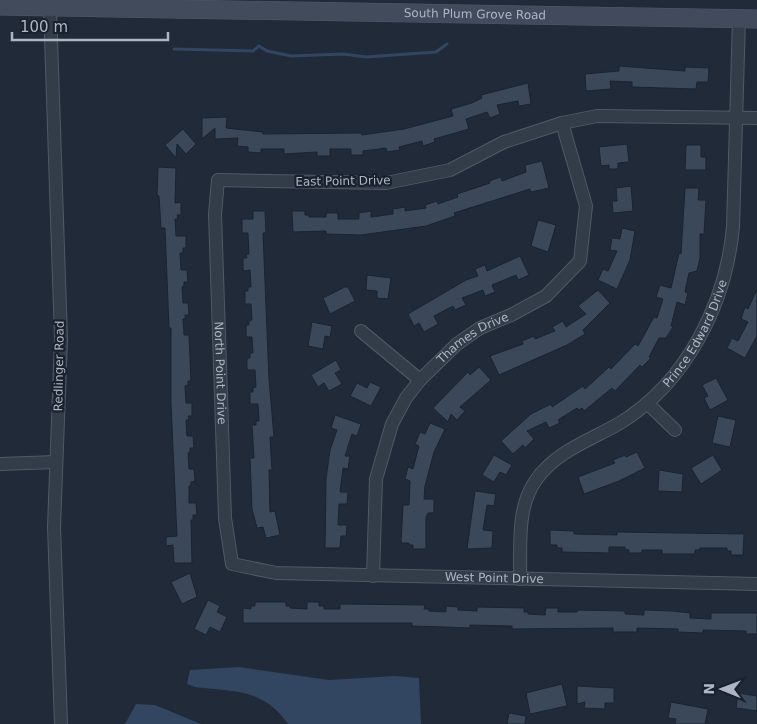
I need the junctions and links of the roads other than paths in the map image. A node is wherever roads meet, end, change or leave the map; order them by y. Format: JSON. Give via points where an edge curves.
{"nodes":[{"id":1,"x":192,"y":5,"type":"edge"},
{"id":2,"x":0,"y":6,"type":"edge"},
{"id":3,"x":50,"y":8,"type":"junction"},
{"id":4,"x":739,"y":18,"type":"junction"},
{"id":5,"x":757,"y":19,"type":"edge"},
{"id":6,"x":736,"y":118,"type":"junction"},
{"id":7,"x":757,"y":118,"type":"edge"},
{"id":8,"x":562,"y":123,"type":"junction"},
{"id":9,"x":218,"y":180,"type":"joint"},
{"id":10,"x":361,"y":331,"type":"dead end"},
{"id":11,"x":420,"y":380,"type":"junction"},
{"id":12,"x":647,"y":403,"type":"junction"},
{"id":13,"x":675,"y":430,"type":"dead end"},
{"id":14,"x":55,"y":462,"type":"junction"},
{"id":15,"x":0,"y":464,"type":"edge"},
{"id":16,"x":232,"y":564,"type":"joint"},
{"id":17,"x":373,"y":576,"type":"junction"},
{"id":18,"x":520,"y":579,"type":"junction"},
{"id":19,"x":757,"y":584,"type":"edge"},
{"id":20,"x":61,"y":724,"type":"edge"}],
"edges":[{"from":1,"to":3,"type":"street","name":"South Plum Grove Road"},
{"from":1,"to":4,"type":"street","name":"South Plum Grove Road"},
{"from":2,"to":3,"type":"street","name":"South Plum Grove Road"},
{"from":3,"to":14,"type":"street","name":"Redlinger Road","via":[[61,338]]},
{"from":4,"to":5,"type":"street","name":"South Plum Grove Road"},
{"from":4,"to":6,"type":"street","name":"Prince Edward Drive"},
{"from":6,"to":7,"type":"street","name":"East Point Drive"},
{"from":6,"to":8,"type":"street","name":"East Point Drive","via":[[607,116]]},
{"from":6,"to":12,"type":"street","name":"Prince Edward Drive","via":[[733,227],[720,291],[689,356]]},
{"from":8,"to":9,"type":"street","name":"East Point Drive","via":[[504,142],[450,170],[386,183]]},
{"from":8,"to":11,"type":"street","name":"Thames Drive","via":[[586,206],[580,261],[546,296],[480,328],[456,344]]},
{"from":9,"to":16,"type":"street","name":"North Point Drive","via":[[215,214],[224,508]]},
{"from":10,"to":11,"type":"street"},
{"from":11,"to":17,"type":"street","name":"Thames Drive","via":[[392,424],[376,479]]},
{"from":12,"to":13,"type":"street"},
{"from":12,"to":18,"type":"street","name":"Prince Edward Drive","via":[[622,422],[560,455],[536,480],[522,512]]},
{"from":14,"to":15,"type":"street"},
{"from":14,"to":20,"type":"street","name":"Redlinger Road","via":[[55,576]]},
{"from":16,"to":17,"type":"street","name":"West Point Drive","via":[[276,573]]},
{"from":17,"to":18,"type":"street","name":"West Point Drive"},
{"from":18,"to":19,"type":"street","name":"West Point Drive"}]}
